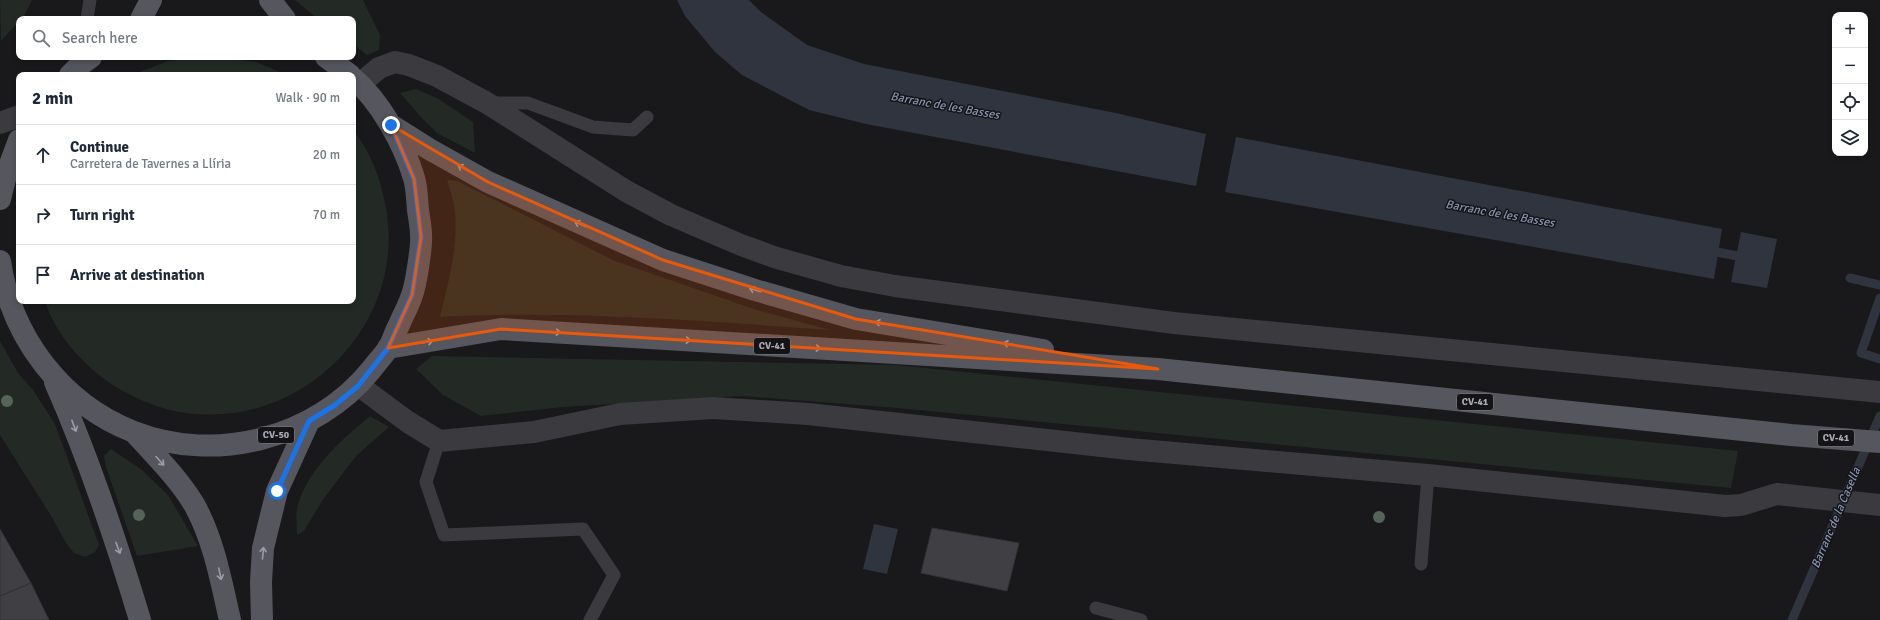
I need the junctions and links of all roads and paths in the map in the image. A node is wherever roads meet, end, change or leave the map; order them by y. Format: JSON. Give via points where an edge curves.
{"nodes":[{"id":1,"x":90,"y":0,"type":"edge"},
{"id":2,"x":151,"y":0,"type":"edge"},
{"id":3,"x":270,"y":0,"type":"edge"},
{"id":4,"x":87,"y":16,"type":"edge"},
{"id":5,"x":143,"y":16,"type":"edge"},
{"id":6,"x":283,"y":16,"type":"edge"},
{"id":7,"x":330,"y":60,"type":"edge"},
{"id":8,"x":345,"y":72,"type":"edge"},
{"id":9,"x":356,"y":78,"type":"edge"},
{"id":10,"x":356,"y":81,"type":"edge"},
{"id":11,"x":487,"y":103,"type":"junction"},
{"id":12,"x":16,"y":117,"type":"edge"},
{"id":13,"x":647,"y":118,"type":"dead end"},
{"id":14,"x":0,"y":123,"type":"edge"},
{"id":15,"x":391,"y":125,"type":"junction"},
{"id":16,"x":16,"y":148,"type":"edge"},
{"id":17,"x":0,"y":200,"type":"edge"},
{"id":18,"x":0,"y":260,"type":"edge"},
{"id":19,"x":7,"y":311,"type":"edge"},
{"id":20,"x":388,"y":348,"type":"junction"},
{"id":21,"x":1158,"y":369,"type":"junction"},
{"id":22,"x":53,"y":377,"type":"junction"},
{"id":23,"x":358,"y":386,"type":"junction"},
{"id":24,"x":1880,"y":392,"type":"edge"},
{"id":25,"x":309,"y":421,"type":"junction"},
{"id":26,"x":134,"y":432,"type":"junction"},
{"id":27,"x":439,"y":442,"type":"junction"},
{"id":28,"x":1880,"y":442,"type":"edge"},
{"id":29,"x":1428,"y":475,"type":"junction"},
{"id":30,"x":1880,"y":505,"type":"edge"},
{"id":31,"x":1421,"y":564,"type":"dead end"},
{"id":32,"x":1096,"y":608,"type":"dead end"},
{"id":33,"x":140,"y":620,"type":"edge"},
{"id":34,"x":230,"y":620,"type":"edge"},
{"id":35,"x":262,"y":620,"type":"edge"},
{"id":36,"x":590,"y":620,"type":"edge"},
{"id":37,"x":1141,"y":620,"type":"edge"}],
"edges":[{"from":1,"to":4,"type":"lane"},
{"from":2,"to":5,"type":"main road"},
{"from":3,"to":6,"type":"main road"},
{"from":7,"to":8,"type":"main road","number":"CV-50"},
{"from":9,"to":11,"type":"street","via":[[395,62],[438,76]]},
{"from":10,"to":15,"type":"main road","number":"CV-50"},
{"from":11,"to":13,"type":"lane","via":[[528,103],[593,127],[633,130]]},
{"from":11,"to":24,"type":"street","via":[[626,191],[671,215],[777,258],[841,276],[895,286],[1174,323]]},
{"from":12,"to":14,"type":"street"},
{"from":15,"to":20,"type":"main road","number":"CV-50","via":[[414,179],[421,237],[412,295]]},
{"from":21,"to":15,"type":"main road","number":"CV-41","one_way":true,"via":[[856,318],[754,290],[663,260],[488,182]]},
{"from":16,"to":17,"type":"main road"},
{"from":18,"to":19,"type":"main road","number":"CV-50"},
{"from":19,"to":22,"type":"main road","number":"CV-50"},
{"from":20,"to":21,"type":"main road","number":"CV-41","one_way":true,"via":[[501,329]]},
{"from":20,"to":23,"type":"main road","number":"CV-50"},
{"from":21,"to":28,"type":"main road","number":"CV-41"},
{"from":22,"to":26,"type":"main road","number":"CV-50","via":[[90,409]]},
{"from":22,"to":33,"type":"main road","one_way":true,"via":[[70,416],[113,536]]},
{"from":23,"to":25,"type":"main road","number":"CV-50","via":[[335,405]]},
{"from":23,"to":27,"type":"street"},
{"from":25,"to":26,"type":"main road","number":"CV-50","via":[[282,433],[253,441],[223,445],[193,445]]},
{"from":35,"to":25,"type":"main road","number":"CV-50","one_way":true,"via":[[263,548],[277,491]]},
{"from":26,"to":34,"type":"main road","number":"CV-50","one_way":true,"via":[[168,470],[194,505],[215,552]]},
{"from":27,"to":29,"type":"street","via":[[534,432],[620,414],[713,408],[808,414],[1129,450]]},
{"from":27,"to":36,"type":"lane","via":[[426,482],[444,535],[583,528],[614,574]]},
{"from":29,"to":30,"type":"street","via":[[1725,506],[1777,494]]},
{"from":29,"to":31,"type":"lane"},
{"from":32,"to":37,"type":"lane"}]}
